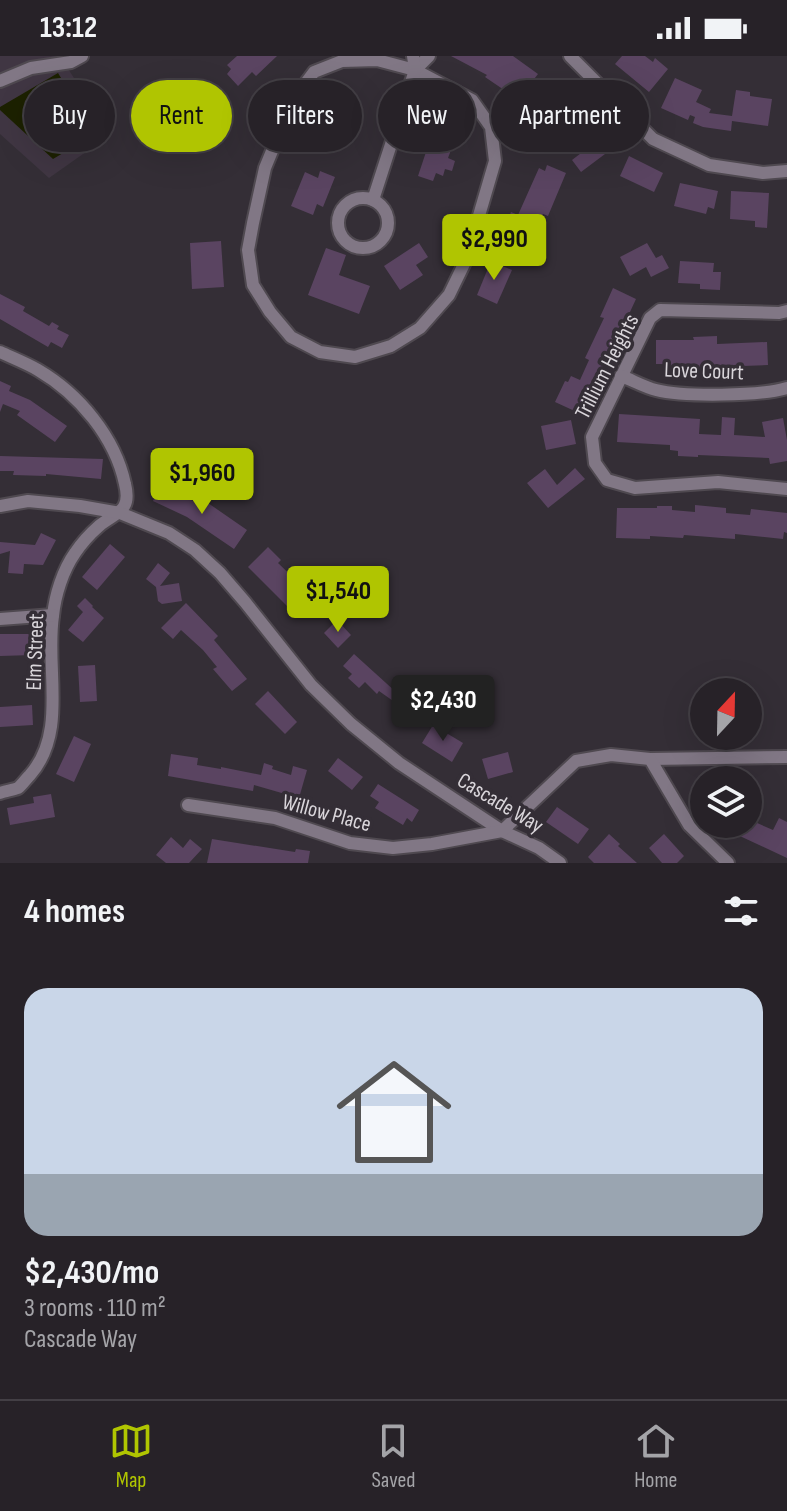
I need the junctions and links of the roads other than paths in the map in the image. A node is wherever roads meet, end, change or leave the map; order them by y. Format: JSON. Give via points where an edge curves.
{"nodes":[{"id":1,"x":82,"y":56,"type":"edge"},
{"id":2,"x":413,"y":56,"type":"edge"},
{"id":3,"x":429,"y":56,"type":"edge"},
{"id":4,"x":570,"y":56,"type":"edge"},
{"id":5,"x":55,"y":60,"type":"edge"},
{"id":6,"x":415,"y":70,"type":"junction"},
{"id":7,"x":0,"y":81,"type":"edge"},
{"id":8,"x":787,"y":171,"type":"edge"},
{"id":9,"x":373,"y":200,"type":"junction"},
{"id":10,"x":787,"y":311,"type":"edge"},
{"id":11,"x":0,"y":352,"type":"edge"},
{"id":12,"x":621,"y":376,"type":"junction"},
{"id":13,"x":787,"y":388,"type":"edge"},
{"id":14,"x":787,"y":489,"type":"edge"},
{"id":15,"x":0,"y":506,"type":"edge"},
{"id":16,"x":120,"y":513,"type":"junction"},
{"id":17,"x":53,"y":615,"type":"junction"},
{"id":18,"x":0,"y":619,"type":"edge"},
{"id":19,"x":787,"y":757,"type":"edge"},
{"id":20,"x":650,"y":759,"type":"junction"},
{"id":21,"x":0,"y":793,"type":"edge"},
{"id":22,"x":188,"y":805,"type":"dead end"},
{"id":23,"x":502,"y":831,"type":"junction"},
{"id":24,"x":560,"y":863,"type":"edge"},
{"id":25,"x":728,"y":863,"type":"edge"}],
"edges":[{"from":1,"to":5,"type":"street","via":[[71,62]]},
{"from":2,"to":6,"type":"street"},
{"from":3,"to":6,"type":"street"},
{"from":4,"to":8,"type":"street","via":[[653,139],[709,165]]},
{"from":5,"to":7,"type":"street"},
{"from":6,"to":6,"type":"street","via":[[377,60],[342,61],[314,72],[293,100],[265,168],[248,250],[253,285],[291,337],[320,352],[355,357],[401,340],[420,328],[449,295],[466,260],[495,161],[491,127],[472,100]]},
{"from":6,"to":9,"type":"street"},
{"from":9,"to":9,"type":"street","via":[[355,199],[341,209],[337,227],[353,247],[370,248],[387,233],[388,217]]},
{"from":10,"to":12,"type":"street","name":"Trillium Heights","via":[[660,310],[650,318]]},
{"from":11,"to":16,"type":"street","via":[[40,371],[83,404],[114,450],[126,486]]},
{"from":12,"to":13,"type":"street","name":"Love Court","via":[[657,390],[706,394]]},
{"from":12,"to":14,"type":"street","name":"Trillium Heights","via":[[592,437],[595,463],[607,480],[635,488],[718,482]]},
{"from":15,"to":16,"type":"street","name":"Cascade Way","via":[[28,501]]},
{"from":16,"to":17,"type":"street","name":"Elm Street","via":[[99,525],[74,553]]},
{"from":16,"to":23,"type":"street","name":"Cascade Way","via":[[195,550],[351,724],[399,763]]},
{"from":17,"to":18,"type":"street"},
{"from":17,"to":21,"type":"street","name":"Elm Street","via":[[52,731],[40,764],[19,787]]},
{"from":19,"to":20,"type":"street"},
{"from":20,"to":23,"type":"street","via":[[611,755],[576,761]]},
{"from":20,"to":25,"type":"street","via":[[689,825]]},
{"from":22,"to":23,"type":"street","name":"Willow Place","via":[[275,818],[350,843],[393,848]]},
{"from":23,"to":24,"type":"street","name":"Cascade Way"}]}
